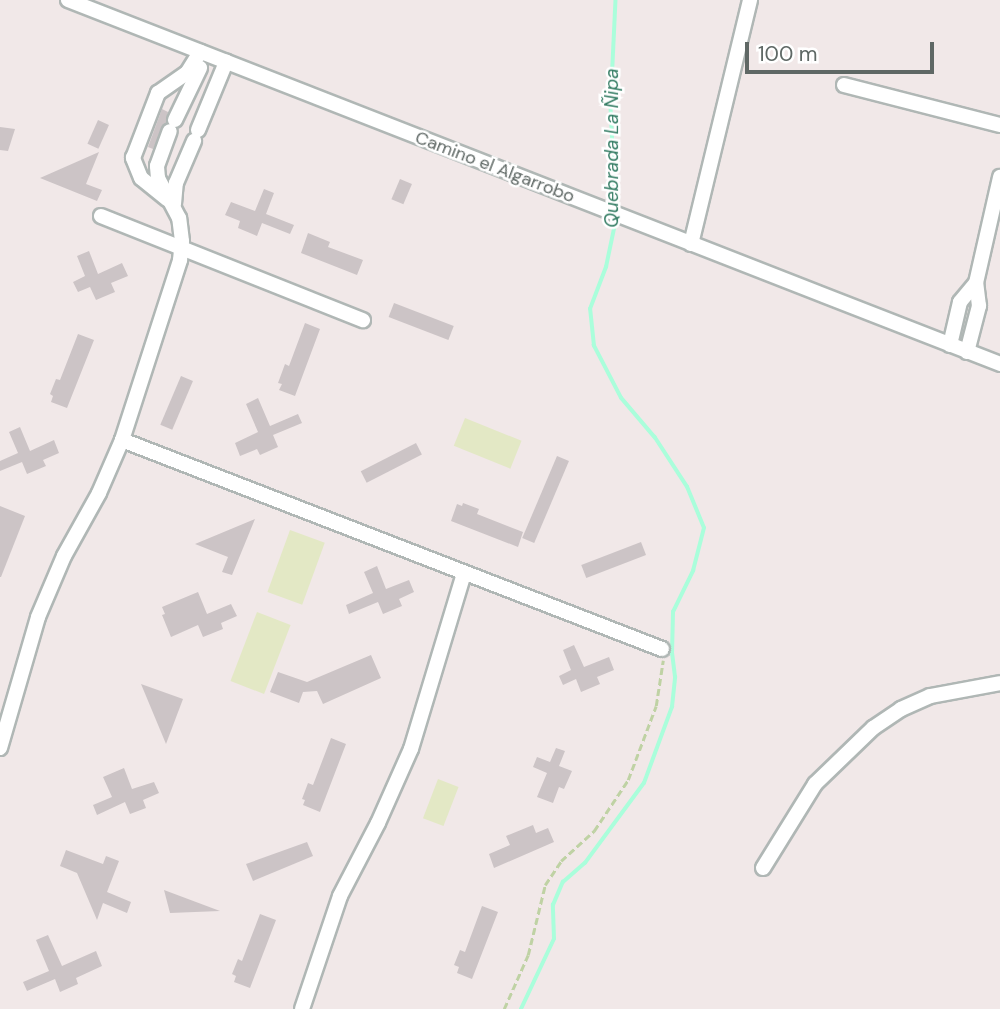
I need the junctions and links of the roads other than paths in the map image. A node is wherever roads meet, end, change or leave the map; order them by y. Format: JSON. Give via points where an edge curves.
{"nodes":[{"id":1,"x":68,"y":0,"type":"edge"},
{"id":2,"x":750,"y":0,"type":"edge"},
{"id":3,"x":203,"y":53,"type":"junction"},
{"id":4,"x":226,"y":62,"type":"junction"},
{"id":5,"x":844,"y":85,"type":"dead end"},
{"id":6,"x":1000,"y":125,"type":"edge"},
{"id":7,"x":1000,"y":177,"type":"edge"},
{"id":8,"x":174,"y":204,"type":"junction"},
{"id":9,"x":101,"y":216,"type":"dead end"},
{"id":10,"x":691,"y":244,"type":"junction"},
{"id":11,"x":182,"y":248,"type":"junction"},
{"id":12,"x":976,"y":284,"type":"junction"},
{"id":13,"x":363,"y":320,"type":"dead end"},
{"id":14,"x":950,"y":345,"type":"junction"},
{"id":15,"x":967,"y":352,"type":"junction"},
{"id":16,"x":1000,"y":364,"type":"edge"},
{"id":17,"x":122,"y":440,"type":"junction"},
{"id":18,"x":464,"y":575,"type":"junction"},
{"id":19,"x":662,"y":649,"type":"road end"},
{"id":20,"x":1000,"y":683,"type":"edge"},
{"id":21,"x":0,"y":748,"type":"edge"},
{"id":22,"x":763,"y":868,"type":"dead end"},
{"id":23,"x":302,"y":1009,"type":"edge"}],
"edges":[{"from":1,"to":3,"type":"street","name":"Camino el Algarrobo"},
{"from":2,"to":10,"type":"street"},
{"from":3,"to":4,"type":"street","name":"Camino el Algarrobo"},
{"from":3,"to":8,"type":"street","via":[[157,166],[158,178]]},
{"from":3,"to":8,"type":"street","via":[[187,73],[158,93],[133,158],[141,178]]},
{"from":4,"to":8,"type":"street","via":[[177,183]]},
{"from":4,"to":10,"type":"street","name":"Camino el Algarrobo"},
{"from":5,"to":6,"type":"street"},
{"from":7,"to":12,"type":"street"},
{"from":8,"to":11,"type":"street"},
{"from":9,"to":11,"type":"street"},
{"from":10,"to":14,"type":"street","name":"Camino el Algarrobo"},
{"from":11,"to":13,"type":"street"},
{"from":11,"to":17,"type":"street"},
{"from":12,"to":14,"type":"street","via":[[960,302]]},
{"from":12,"to":15,"type":"street","via":[[979,306]]},
{"from":14,"to":15,"type":"street","name":"Camino el Algarrobo"},
{"from":15,"to":16,"type":"street","name":"Camino el Algarrobo"},
{"from":17,"to":18,"type":"street"},
{"from":17,"to":21,"type":"street","via":[[47,594]]},
{"from":18,"to":19,"type":"street"},
{"from":18,"to":23,"type":"street","via":[[411,749],[340,896]]},
{"from":20,"to":22,"type":"street","via":[[930,696],[873,728],[814,784]]}]}
